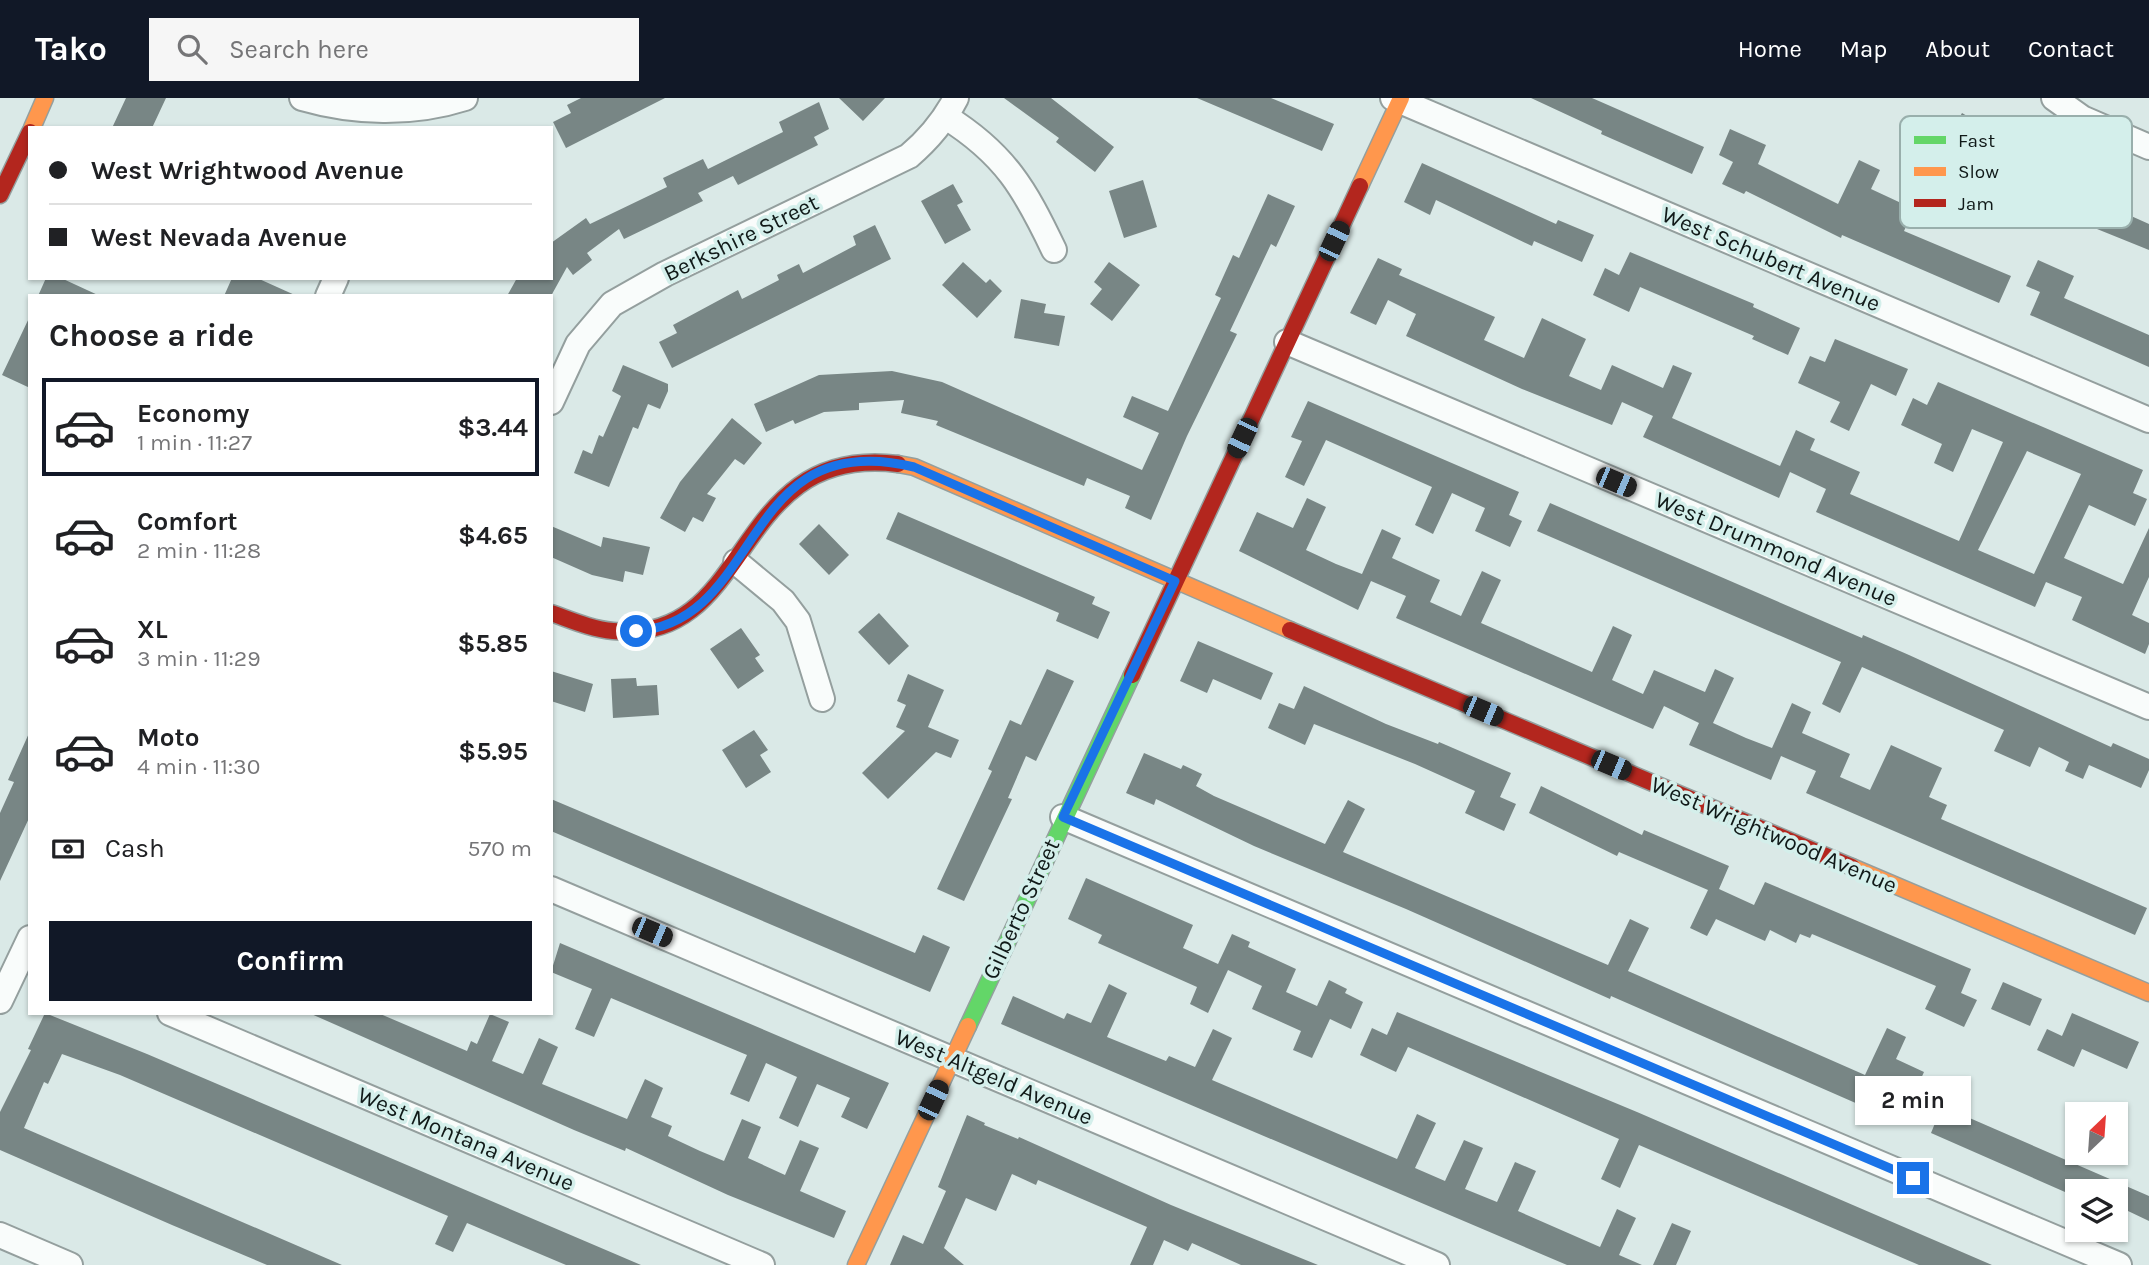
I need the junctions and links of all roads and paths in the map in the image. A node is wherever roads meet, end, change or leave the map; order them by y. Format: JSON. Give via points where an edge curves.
{"nodes":[{"id":1,"x":45,"y":98,"type":"edge"},
{"id":2,"x":302,"y":98,"type":"edge"},
{"id":3,"x":465,"y":98,"type":"edge"},
{"id":4,"x":2054,"y":98,"type":"edge"},
{"id":5,"x":1398,"y":99,"type":"edge"},
{"id":6,"x":951,"y":108,"type":"edge"},
{"id":7,"x":2079,"y":116,"type":"edge"},
{"id":8,"x":368,"y":119,"type":"edge"},
{"id":9,"x":33,"y":126,"type":"edge"},
{"id":10,"x":28,"y":135,"type":"edge"},
{"id":11,"x":3,"y":180,"type":"edge"},
{"id":12,"x":1054,"y":250,"type":"dead end"},
{"id":13,"x":1287,"y":342,"type":"junction"},
{"id":14,"x":553,"y":398,"type":"edge"},
{"id":15,"x":2149,"y":420,"type":"edge"},
{"id":16,"x":736,"y":562,"type":"junction"},
{"id":17,"x":1175,"y":581,"type":"junction"},
{"id":18,"x":553,"y":614,"type":"edge"},
{"id":19,"x":822,"y":699,"type":"dead end"},
{"id":20,"x":2149,"y":707,"type":"edge"},
{"id":21,"x":1063,"y":817,"type":"junction"},
{"id":22,"x":553,"y":890,"type":"edge"},
{"id":23,"x":28,"y":948,"type":"edge"},
{"id":24,"x":2149,"y":993,"type":"edge"},
{"id":25,"x":0,"y":1001,"type":"edge"},
{"id":26,"x":175,"y":1015,"type":"edge"},
{"id":27,"x":952,"y":1059,"type":"junction"},
{"id":28,"x":0,"y":1235,"type":"edge"},
{"id":29,"x":70,"y":1265,"type":"edge"},
{"id":30,"x":762,"y":1265,"type":"edge"},
{"id":31,"x":856,"y":1265,"type":"edge"},
{"id":32,"x":1437,"y":1265,"type":"edge"},
{"id":33,"x":2119,"y":1265,"type":"edge"}],
"edges":[{"from":1,"to":9,"type":"street"},
{"from":2,"to":8,"type":"street"},
{"from":3,"to":8,"type":"street"},
{"from":4,"to":7,"type":"street"},
{"from":5,"to":13,"type":"street","name":"Gilberto Street"},
{"from":5,"to":15,"type":"street","name":"West Schubert Avenue"},
{"from":6,"to":12,"type":"street","via":[[1002,160],[1031,200]]},
{"from":6,"to":14,"type":"street","name":"Berkshire Street","via":[[927,141],[884,170],[612,304],[578,344]]},
{"from":10,"to":11,"type":"street"},
{"from":13,"to":17,"type":"street","name":"Gilberto Street"},
{"from":13,"to":20,"type":"street","name":"West Drummond Avenue"},
{"from":16,"to":17,"type":"street","name":"West Wrightwood Avenue","via":[[788,491],[835,465],[875,459],[914,467]]},
{"from":16,"to":18,"type":"street","name":"West Wrightwood Avenue","via":[[697,607],[656,629],[598,630]]},
{"from":16,"to":19,"type":"street","via":[[783,601],[798,621]]},
{"from":17,"to":21,"type":"street","name":"Gilberto Street"},
{"from":17,"to":24,"type":"street","name":"West Wrightwood Avenue"},
{"from":21,"to":27,"type":"street","name":"Gilberto Street"},
{"from":21,"to":33,"type":"street"},
{"from":22,"to":27,"type":"street","name":"West Altgeld Avenue"},
{"from":23,"to":25,"type":"street"},
{"from":26,"to":30,"type":"street","name":"West Montana Avenue"},
{"from":27,"to":31,"type":"street","name":"Gilberto Street"},
{"from":27,"to":32,"type":"street","name":"West Altgeld Avenue"},
{"from":28,"to":29,"type":"street"}]}
